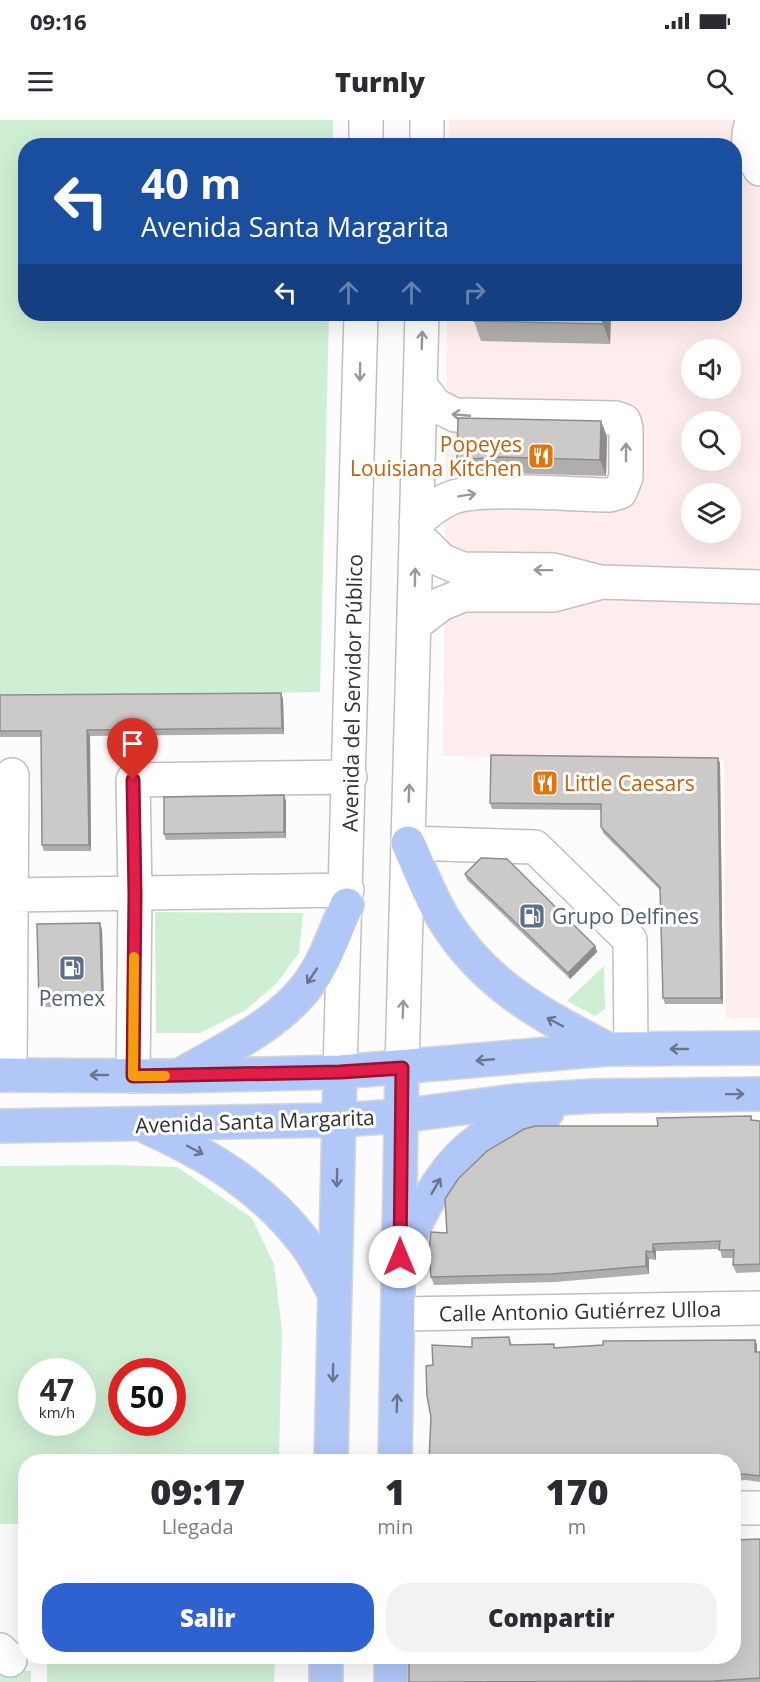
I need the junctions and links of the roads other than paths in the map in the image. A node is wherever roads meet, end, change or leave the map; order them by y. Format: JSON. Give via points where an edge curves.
{"nodes":[{"id":1,"x":366,"y":120,"type":"edge"},
{"id":2,"x":428,"y":120,"type":"edge"},
{"id":3,"x":753,"y":120,"type":"edge"},
{"id":4,"x":366,"y":138,"type":"edge"},
{"id":5,"x":427,"y":138,"type":"edge"},
{"id":6,"x":750,"y":164,"type":"edge"},
{"id":7,"x":362,"y":321,"type":"edge"},
{"id":8,"x":422,"y":321,"type":"edge"},
{"id":9,"x":420,"y":384,"type":"junction"},
{"id":10,"x":416,"y":529,"type":"junction"},
{"id":11,"x":600,"y":582,"type":"junction"},
{"id":12,"x":760,"y":587,"type":"edge"},
{"id":13,"x":414,"y":625,"type":"junction"},
{"id":14,"x":12,"y":775,"type":"dead end"},
{"id":15,"x":350,"y":777,"type":"junction"},
{"id":16,"x":408,"y":843,"type":"junction"},
{"id":17,"x":12,"y":895,"type":"junction"},
{"id":18,"x":135,"y":895,"type":"junction"},
{"id":19,"x":347,"y":897,"type":"junction"},
{"id":20,"x":760,"y":1048,"type":"edge"},
{"id":21,"x":619,"y":1049,"type":"junction"},
{"id":22,"x":402,"y":1068,"type":"junction"},
{"id":23,"x":340,"y":1072,"type":"junction"},
{"id":24,"x":5,"y":1075,"type":"edge"},
{"id":25,"x":133,"y":1076,"type":"junction"},
{"id":26,"x":178,"y":1076,"type":"junction"},
{"id":27,"x":760,"y":1094,"type":"edge"},
{"id":28,"x":593,"y":1096,"type":"junction"},
{"id":29,"x":400,"y":1116,"type":"junction"},
{"id":30,"x":339,"y":1120,"type":"junction"},
{"id":31,"x":142,"y":1124,"type":"junction"},
{"id":32,"x":0,"y":1126,"type":"edge"},
{"id":33,"x":400,"y":1257,"type":"junction"},
{"id":34,"x":335,"y":1294,"type":"junction"},
{"id":35,"x":760,"y":1308,"type":"edge"},
{"id":36,"x":399,"y":1314,"type":"junction"},
{"id":37,"x":331,"y":1454,"type":"edge"},
{"id":38,"x":395,"y":1454,"type":"edge"},
{"id":39,"x":741,"y":1508,"type":"edge"},
{"id":40,"x":760,"y":1508,"type":"edge"},
{"id":41,"x":326,"y":1664,"type":"edge"},
{"id":42,"x":391,"y":1664,"type":"edge"},
{"id":43,"x":326,"y":1682,"type":"edge"},
{"id":44,"x":391,"y":1682,"type":"edge"}],
"edges":[{"from":1,"to":4,"type":"street"},
{"from":2,"to":5,"type":"street"},
{"from":3,"to":6,"type":"street","via":[[748,142]]},
{"from":7,"to":15,"type":"street","name":"Avenida del Servidor Público","one_way":true},
{"from":9,"to":8,"type":"street","one_way":true},
{"from":9,"to":10,"type":"street"},
{"from":10,"to":9,"type":"street","one_way":true,"via":[[435,507],[453,497],[476,493],[610,495],[620,492],[626,477],[624,421],[455,415],[435,405]]},
{"from":11,"to":10,"type":"street","one_way":true,"via":[[553,570],[462,569],[441,560]]},
{"from":13,"to":10,"type":"street","one_way":true},
{"from":11,"to":12,"type":"street"},
{"from":11,"to":13,"type":"street","via":[[553,595],[463,595],[441,604]]},
{"from":16,"to":13,"type":"street","one_way":true},
{"from":14,"to":17,"type":"street"},
{"from":15,"to":18,"type":"street","via":[[133,780]]},
{"from":15,"to":19,"type":"street","name":"Avenida del Servidor Público"},
{"from":21,"to":16,"type":"main road","one_way":true,"via":[[536,1012],[504,990],[472,958],[443,918]]},
{"from":16,"to":21,"type":"street","via":[[535,847],[630,940]]},
{"from":22,"to":16,"type":"street","one_way":true},
{"from":17,"to":18,"type":"street"},
{"from":17,"to":24,"type":"street"},
{"from":18,"to":19,"type":"street"},
{"from":18,"to":25,"type":"street"},
{"from":19,"to":23,"type":"street","name":"Avenida del Servidor Público"},
{"from":19,"to":26,"type":"main road","one_way":true,"via":[[314,976],[286,1008]]},
{"from":20,"to":21,"type":"main road","one_way":true},
{"from":21,"to":22,"type":"main road","one_way":true},
{"from":22,"to":23,"type":"main road"},
{"from":22,"to":29,"type":"main road"},
{"from":23,"to":26,"type":"main road"},
{"from":23,"to":30,"type":"main road"},
{"from":25,"to":24,"type":"main road","one_way":true},
{"from":25,"to":26,"type":"main road"},
{"from":28,"to":27,"type":"main road","name":"Avenida Santa Margarita","one_way":true},
{"from":28,"to":29,"type":"main road","name":"Avenida Santa Margarita","via":[[515,1101]]},
{"from":33,"to":28,"type":"main road","one_way":true,"via":[[439,1179],[466,1149],[503,1126]]},
{"from":29,"to":30,"type":"main road","name":"Avenida Santa Margarita"},
{"from":29,"to":33,"type":"main road"},
{"from":30,"to":31,"type":"main road","name":"Avenida Santa Margarita"},
{"from":30,"to":34,"type":"main road","one_way":true},
{"from":31,"to":32,"type":"main road","name":"Avenida Santa Margarita"},
{"from":31,"to":34,"type":"main road","one_way":true,"via":[[206,1155],[275,1208],[303,1240]]},
{"from":33,"to":36,"type":"main road"},
{"from":34,"to":37,"type":"main road","one_way":true},
{"from":35,"to":36,"type":"street","name":"Calle Antonio Gutiérrez Ulloa"},
{"from":38,"to":36,"type":"main road","one_way":true},
{"from":39,"to":40,"type":"street"},
{"from":41,"to":43,"type":"main road"},
{"from":42,"to":44,"type":"main road"}]}
